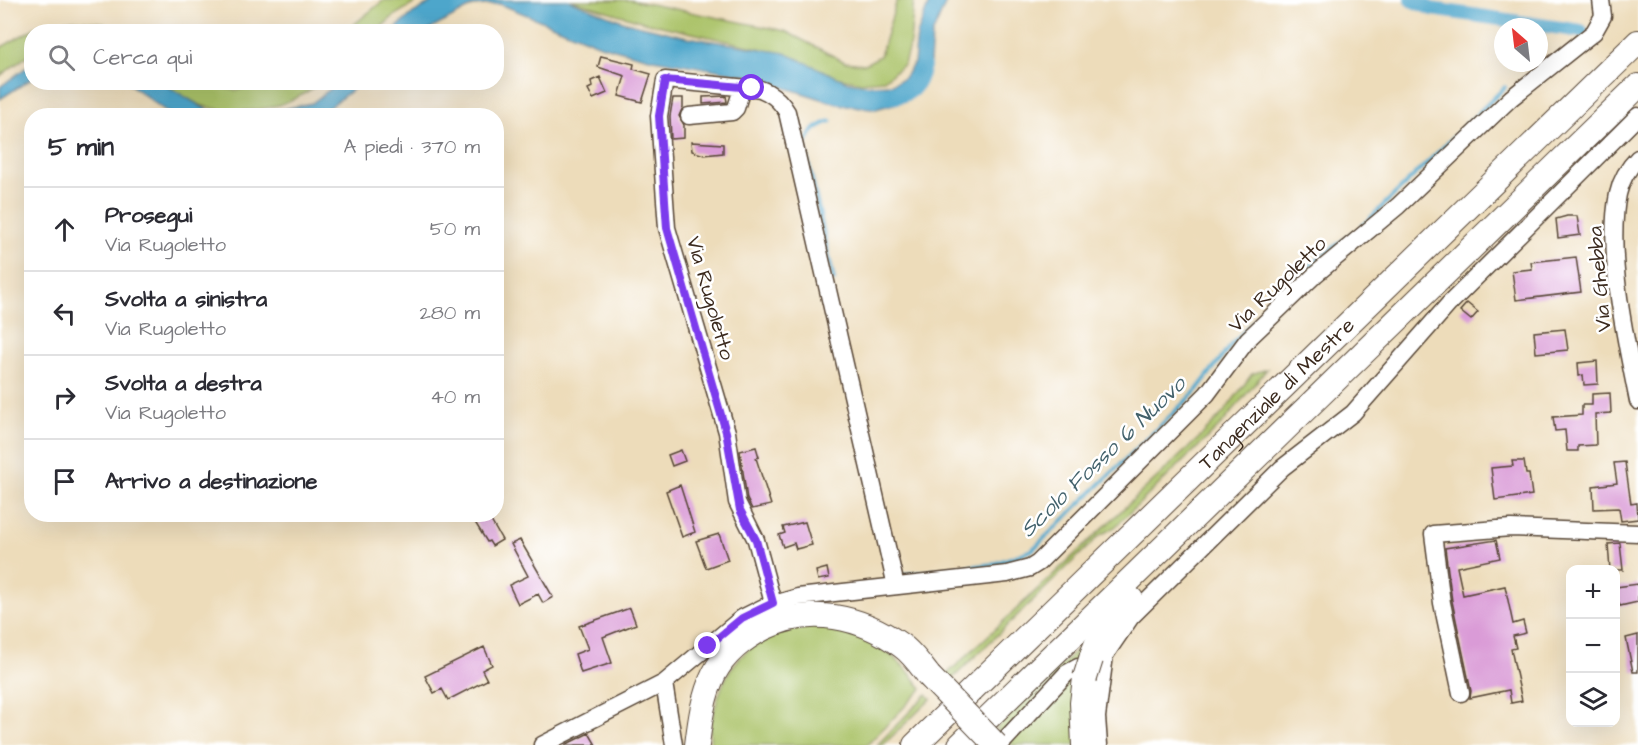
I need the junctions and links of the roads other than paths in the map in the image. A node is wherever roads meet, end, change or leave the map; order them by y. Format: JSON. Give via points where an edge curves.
{"nodes":[{"id":1,"x":1600,"y":0,"type":"edge"},
{"id":2,"x":1638,"y":42,"type":"edge"},
{"id":3,"x":1638,"y":86,"type":"edge"},
{"id":4,"x":748,"y":88,"type":"junction"},
{"id":5,"x":689,"y":116,"type":"dead end"},
{"id":6,"x":1638,"y":116,"type":"edge"},
{"id":7,"x":1638,"y":158,"type":"edge"},
{"id":8,"x":1638,"y":401,"type":"edge"},
{"id":9,"x":1220,"y":492,"type":"junction"},
{"id":10,"x":1638,"y":533,"type":"edge"},
{"id":11,"x":896,"y":586,"type":"junction"},
{"id":12,"x":773,"y":603,"type":"junction"},
{"id":13,"x":1092,"y":670,"type":"junction"},
{"id":14,"x":664,"y":683,"type":"junction"},
{"id":15,"x":1461,"y":693,"type":"dead end"},
{"id":16,"x":939,"y":722,"type":"junction"},
{"id":17,"x":700,"y":738,"type":"edge"},
{"id":18,"x":542,"y":745,"type":"edge"},
{"id":19,"x":674,"y":745,"type":"edge"},
{"id":20,"x":897,"y":745,"type":"edge"},
{"id":21,"x":915,"y":745,"type":"edge"},
{"id":22,"x":960,"y":745,"type":"edge"},
{"id":23,"x":998,"y":745,"type":"edge"},
{"id":24,"x":1084,"y":745,"type":"edge"},
{"id":25,"x":1099,"y":745,"type":"edge"}],
"edges":[{"from":1,"to":11,"type":"street","name":"Via Rugoletto","via":[[1604,16],[1594,32],[1511,98],[1398,206],[1290,298],[1248,339],[1207,394],[1048,555],[1018,572]]},
{"from":2,"to":16,"type":"highway","name":"Tangenziale di Mestre"},
{"from":3,"to":9,"type":"highway","name":"Tangenziale di Mestre"},
{"from":4,"to":5,"type":"street","via":[[741,92],[732,112]]},
{"from":4,"to":11,"type":"street","name":"Via Rugoletto","via":[[772,95],[789,117]]},
{"from":4,"to":12,"type":"street","name":"Via Rugoletto","via":[[665,80],[659,116],[667,228],[726,432],[740,510],[756,540]]},
{"from":6,"to":13,"type":"street","via":[[1449,304],[1353,413],[1282,468],[1131,617]]},
{"from":7,"to":8,"type":"street","name":"Via Ghebba","via":[[1624,177],[1616,216],[1617,269]]},
{"from":9,"to":13,"type":"highway","via":[[1198,533],[1117,613],[1094,648]]},
{"from":9,"to":22,"type":"highway","name":"Tangenziale di Mestre"},
{"from":10,"to":15,"type":"street","via":[[1511,528],[1433,534],[1442,603]]},
{"from":11,"to":12,"type":"street","name":"Via Rugoletto"},
{"from":12,"to":14,"type":"street","name":"Via Rugoletto","via":[[742,618]]},
{"from":13,"to":23,"type":"street","via":[[1078,667],[1067,673]]},
{"from":13,"to":24,"type":"highway","via":[[1082,703]]},
{"from":13,"to":25,"type":"street"},
{"from":14,"to":18,"type":"street","name":"Via Rugoletto"},
{"from":14,"to":19,"type":"street"},
{"from":16,"to":20,"type":"highway","via":[[915,727]]},
{"from":16,"to":21,"type":"highway","name":"Tangenziale di Mestre"},
{"from":17,"to":23,"type":"highway","bridge":true,"via":[[704,702],[715,673],[733,650],[775,623],[797,617],[842,617],[862,623],[903,647]]}]}
